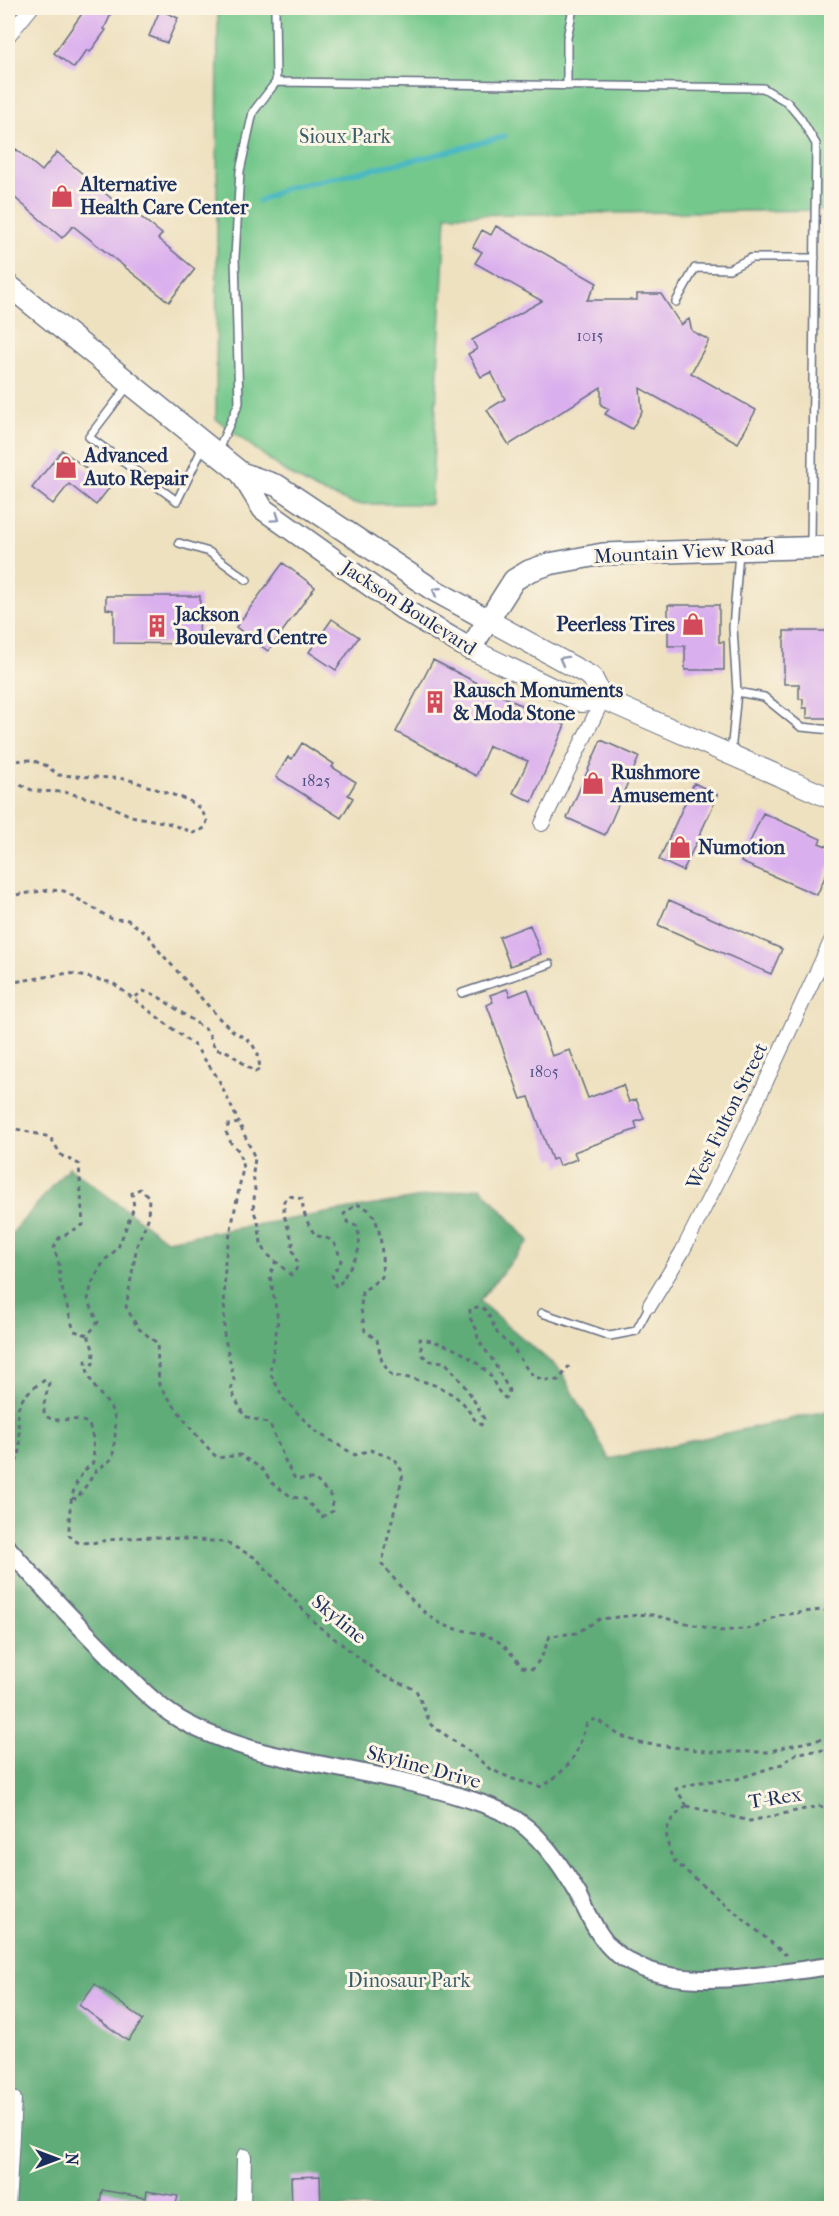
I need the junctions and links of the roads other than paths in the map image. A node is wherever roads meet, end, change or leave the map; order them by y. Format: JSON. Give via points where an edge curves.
{"nodes":[{"id":1,"x":31,"y":8,"type":"edge"},
{"id":2,"x":275,"y":8,"type":"edge"},
{"id":3,"x":573,"y":8,"type":"edge"},
{"id":4,"x":8,"y":36,"type":"edge"},
{"id":5,"x":276,"y":82,"type":"junction"},
{"id":6,"x":567,"y":86,"type":"junction"},
{"id":7,"x":815,"y":258,"type":"junction"},
{"id":8,"x":8,"y":285,"type":"edge"},
{"id":9,"x":676,"y":302,"type":"dead end"},
{"id":10,"x":130,"y":384,"type":"junction"},
{"id":11,"x":210,"y":449,"type":"junction"},
{"id":12,"x":241,"y":473,"type":"junction"},
{"id":13,"x":179,"y":543,"type":"dead end"},
{"id":14,"x":821,"y":547,"type":"edge"},
{"id":15,"x":739,"y":549,"type":"junction"},
{"id":16,"x":247,"y":580,"type":"dead end"},
{"id":17,"x":488,"y":620,"type":"junction"},
{"id":18,"x":470,"y":649,"type":"junction"},
{"id":19,"x":737,"y":692,"type":"junction"},
{"id":20,"x":603,"y":699,"type":"junction"},
{"id":21,"x":831,"y":730,"type":"edge"},
{"id":22,"x":731,"y":756,"type":"junction"},
{"id":23,"x":831,"y":799,"type":"edge"},
{"id":24,"x":542,"y":824,"type":"dead end"},
{"id":25,"x":831,"y":939,"type":"edge"},
{"id":26,"x":550,"y":964,"type":"dead end"},
{"id":27,"x":462,"y":993,"type":"dead end"},
{"id":28,"x":650,"y":1305,"type":"joint"},
{"id":29,"x":543,"y":1314,"type":"dead end"},
{"id":30,"x":8,"y":1548,"type":"edge"},
{"id":31,"x":831,"y":1966,"type":"edge"},
{"id":32,"x":14,"y":2099,"type":"dead end"},
{"id":33,"x":244,"y":2156,"type":"dead end"},
{"id":34,"x":8,"y":2208,"type":"edge"},
{"id":35,"x":243,"y":2208,"type":"edge"}],
"edges":[{"from":1,"to":4,"type":"street"},
{"from":2,"to":5,"type":"lane"},
{"from":3,"to":6,"type":"lane","via":[[567,38]]},
{"from":5,"to":6,"type":"lane"},
{"from":5,"to":11,"type":"lane","via":[[253,112],[240,171],[235,257],[239,403]]},
{"from":6,"to":7,"type":"lane","via":[[764,88],[787,102],[816,144]]},
{"from":7,"to":9,"type":"lane","via":[[751,258],[729,269],[695,268]]},
{"from":7,"to":14,"type":"lane"},
{"from":8,"to":10,"type":"main road","name":"Jackson Boulevard"},
{"from":10,"to":11,"type":"main road","name":"Jackson Boulevard"},
{"from":10,"to":11,"type":"lane","via":[[89,437],[177,501]]},
{"from":11,"to":12,"type":"main road","name":"Jackson Boulevard"},
{"from":17,"to":12,"type":"main road","name":"Jackson Boulevard","one_way":true,"via":[[432,589],[278,486]]},
{"from":12,"to":18,"type":"main road","name":"Jackson Boulevard","one_way":true,"via":[[263,509],[406,611]]},
{"from":13,"to":16,"type":"lane","via":[[209,552]]},
{"from":14,"to":15,"type":"main road","name":"Mountain View Road"},
{"from":15,"to":17,"type":"main road","name":"Mountain View Road","via":[[603,554],[549,564],[514,580]]},
{"from":15,"to":19,"type":"lane","via":[[733,628]]},
{"from":17,"to":18,"type":"main road","name":"Mountain View Road"},
{"from":20,"to":17,"type":"main road","name":"Jackson Boulevard","one_way":true,"via":[[592,677]]},
{"from":18,"to":20,"type":"main road","name":"Jackson Boulevard","via":[[581,702]]},
{"from":19,"to":21,"type":"lane","via":[[764,697],[801,727]]},
{"from":19,"to":22,"type":"lane"},
{"from":20,"to":22,"type":"main road","name":"Jackson Boulevard"},
{"from":20,"to":24,"type":"street"},
{"from":22,"to":23,"type":"main road","name":"Jackson Boulevard"},
{"from":25,"to":28,"type":"street","name":"West Fulton Street","via":[[744,1130],[682,1252]]},
{"from":26,"to":27,"type":"lane"},
{"from":28,"to":29,"type":"lane","via":[[636,1331],[610,1336]]},
{"from":30,"to":31,"type":"street","name":"Skyline Drive","via":[[126,1674],[179,1719],[261,1752],[416,1782],[508,1814],[557,1861],[602,1937],[634,1965],[665,1976],[695,1979]]},
{"from":32,"to":34,"type":"street"},
{"from":33,"to":35,"type":"street"}]}
